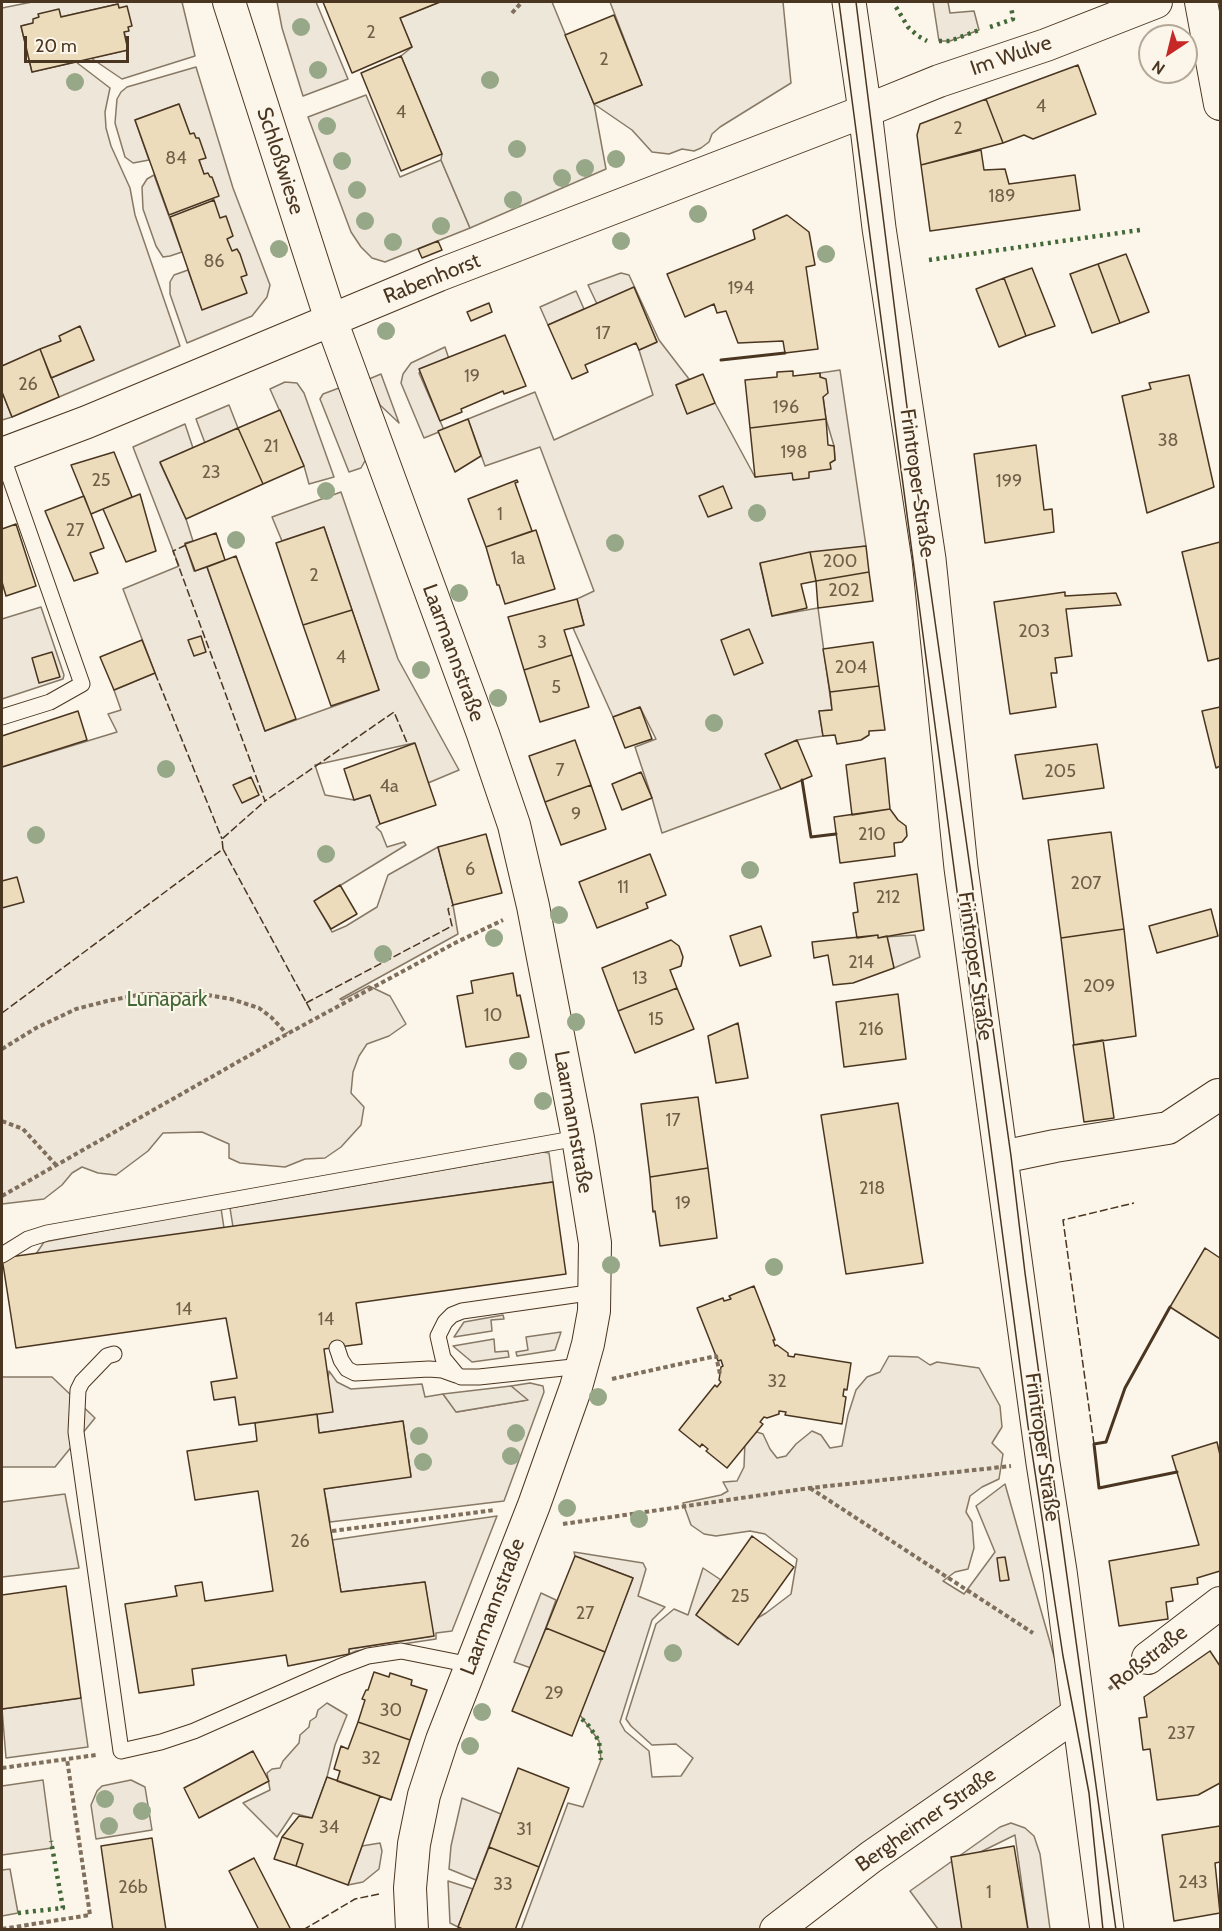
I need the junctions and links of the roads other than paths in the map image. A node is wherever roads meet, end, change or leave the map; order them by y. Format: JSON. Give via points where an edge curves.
{"nodes":[{"id":1,"x":229,"y":2,"type":"edge"},
{"id":2,"x":849,"y":2,"type":"edge"},
{"id":3,"x":1156,"y":2,"type":"edge"},
{"id":4,"x":1201,"y":2,"type":"edge"},
{"id":5,"x":1221,"y":104,"type":"edge"},
{"id":6,"x":865,"y":111,"type":"junction"},
{"id":7,"x":331,"y":320,"type":"junction"},
{"id":8,"x":2,"y":454,"type":"edge"},
{"id":9,"x":2,"y":717,"type":"edge"},
{"id":10,"x":1218,"y":1095,"type":"dead end"},
{"id":11,"x":578,"y":1138,"type":"junction"},
{"id":12,"x":1002,"y":1157,"type":"junction"},
{"id":13,"x":2,"y":1255,"type":"edge"},
{"id":14,"x":595,"y":1292,"type":"junction"},
{"id":15,"x":337,"y":1348,"type":"dead end"},
{"id":16,"x":114,"y":1354,"type":"dead end"},
{"id":17,"x":457,"y":1375,"type":"junction"},
{"id":18,"x":579,"y":1377,"type":"junction"},
{"id":19,"x":1221,"y":1604,"type":"edge"},
{"id":20,"x":1148,"y":1658,"type":"road end"},
{"id":21,"x":471,"y":1665,"type":"junction"},
{"id":22,"x":1077,"y":1713,"type":"junction"},
{"id":23,"x":412,"y":1929,"type":"edge"},
{"id":24,"x":776,"y":1929,"type":"edge"},
{"id":25,"x":1107,"y":1929,"type":"edge"}],
"edges":[{"from":1,"to":7,"type":"street","name":"Schloßwiese"},
{"from":2,"to":6,"type":"main road","name":"Frintroper Straße"},
{"from":3,"to":6,"type":"street","name":"Im Wulve"},
{"from":4,"to":5,"type":"street"},
{"from":6,"to":7,"type":"street","name":"Rabenhorst"},
{"from":6,"to":12,"type":"main road","name":"Frintroper Straße","via":[[929,559],[961,868]]},
{"from":7,"to":8,"type":"street","name":"Rabenhorst"},
{"from":7,"to":11,"type":"street","name":"Laarmannstraße","via":[[505,797],[533,906]]},
{"from":8,"to":9,"type":"lane","via":[[82,684],[50,702]]},
{"from":10,"to":12,"type":"street","via":[[1168,1128]]},
{"from":11,"to":13,"type":"lane","via":[[47,1233]]},
{"from":11,"to":14,"type":"street","name":"Laarmannstraße","via":[[594,1243]]},
{"from":12,"to":22,"type":"main road","name":"Frintroper Straße"},
{"from":14,"to":17,"type":"lane","via":[[452,1315],[438,1336],[443,1358]]},
{"from":14,"to":18,"type":"street","name":"Laarmannstraße"},
{"from":15,"to":17,"type":"lane","via":[[347,1369],[355,1373],[442,1370]]},
{"from":16,"to":21,"type":"lane","via":[[107,1356],[78,1390],[76,1432],[122,1751],[194,1731],[368,1656],[401,1651]]},
{"from":17,"to":18,"type":"lane"},
{"from":18,"to":21,"type":"street","name":"Laarmannstraße"},
{"from":19,"to":20,"type":"street","name":"Roßstraße"},
{"from":21,"to":23,"type":"street","name":"Laarmannstraße","via":[[424,1795],[410,1888]]},
{"from":22,"to":24,"type":"street","name":"Bergheimer Straße","via":[[871,1857]]},
{"from":22,"to":25,"type":"main road","name":"Frintroper Straße"}]}
